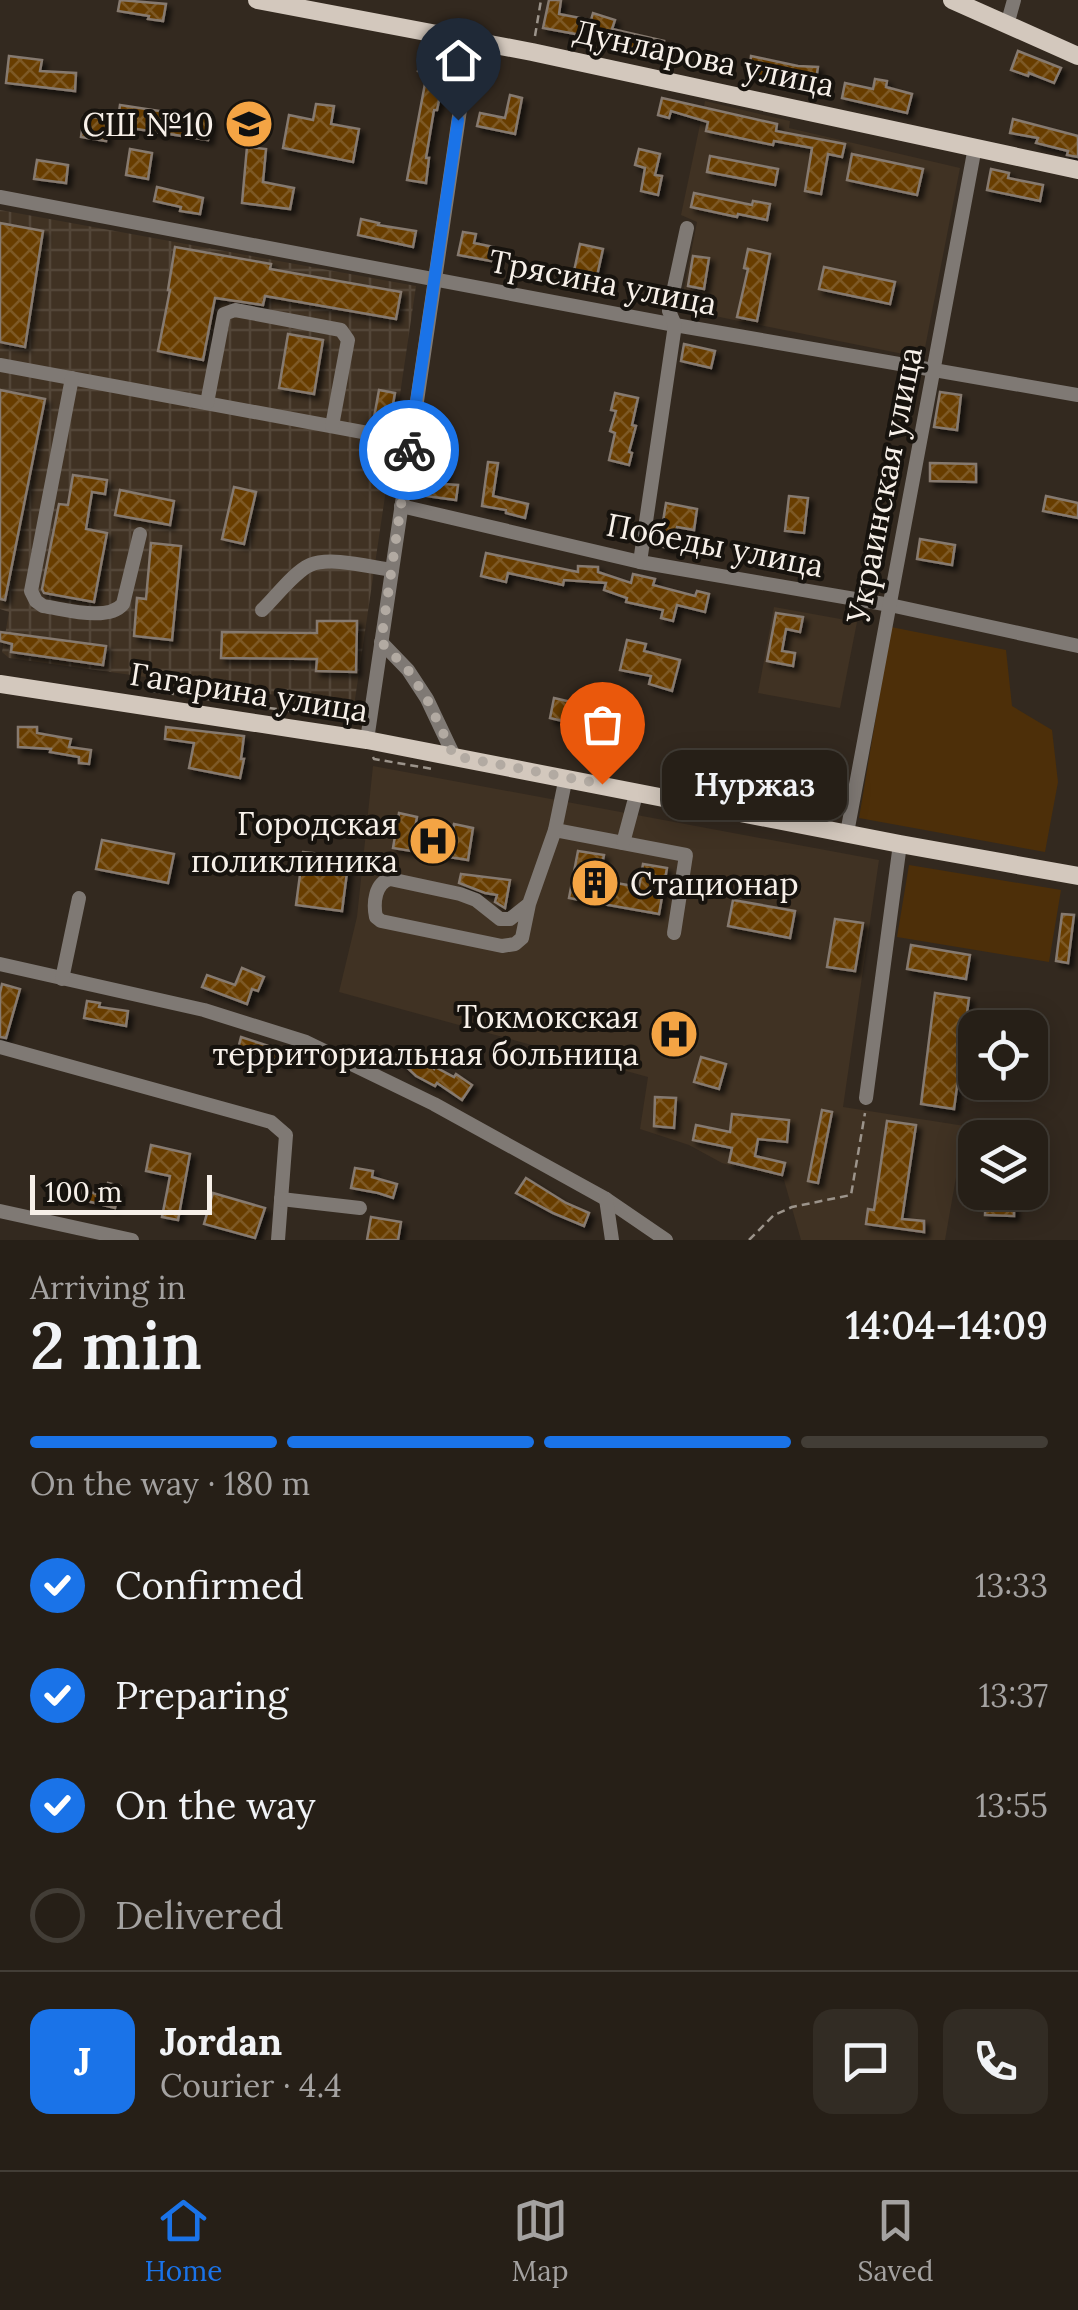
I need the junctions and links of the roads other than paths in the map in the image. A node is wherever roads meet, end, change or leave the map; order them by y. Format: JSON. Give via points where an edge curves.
{"nodes":[{"id":1,"x":257,"y":0,"type":"edge"},
{"id":2,"x":952,"y":0,"type":"edge"},
{"id":3,"x":1014,"y":0,"type":"edge"},
{"id":4,"x":1007,"y":25,"type":"junction"},
{"id":5,"x":470,"y":42,"type":"junction"},
{"id":6,"x":1078,"y":56,"type":"edge"},
{"id":7,"x":975,"y":147,"type":"junction"},
{"id":8,"x":1078,"y":170,"type":"edge"},
{"id":9,"x":0,"y":196,"type":"edge"},
{"id":10,"x":687,"y":228,"type":"dead end"},
{"id":11,"x":435,"y":278,"type":"junction"},
{"id":12,"x":675,"y":325,"type":"junction"},
{"id":13,"x":0,"y":366,"type":"edge"},
{"id":14,"x":934,"y":369,"type":"junction"},
{"id":15,"x":72,"y":378,"type":"junction"},
{"id":16,"x":1078,"y":395,"type":"edge"},
{"id":17,"x":207,"y":403,"type":"junction"},
{"id":18,"x":332,"y":426,"type":"junction"},
{"id":19,"x":411,"y":441,"type":"junction"},
{"id":20,"x":401,"y":506,"type":"junction"},
{"id":21,"x":140,"y":534,"type":"dead end"},
{"id":22,"x":640,"y":562,"type":"junction"},
{"id":23,"x":392,"y":570,"type":"junction"},
{"id":24,"x":890,"y":605,"type":"junction"},
{"id":25,"x":262,"y":610,"type":"dead end"},
{"id":26,"x":381,"y":642,"type":"junction"},
{"id":27,"x":1078,"y":646,"type":"edge"},
{"id":28,"x":0,"y":684,"type":"edge"},
{"id":29,"x":368,"y":731,"type":"junction"},
{"id":30,"x":454,"y":756,"type":"junction"},
{"id":31,"x":566,"y":777,"type":"junction"},
{"id":32,"x":637,"y":792,"type":"junction"},
{"id":33,"x":555,"y":830,"type":"junction"},
{"id":34,"x":847,"y":833,"type":"junction"},
{"id":35,"x":623,"y":843,"type":"junction"},
{"id":36,"x":900,"y":844,"type":"junction"},
{"id":37,"x":1078,"y":876,"type":"edge"},
{"id":38,"x":78,"y":898,"type":"dead end"},
{"id":39,"x":530,"y":904,"type":"junction"},
{"id":40,"x":674,"y":933,"type":"dead end"},
{"id":41,"x":0,"y":964,"type":"edge"},
{"id":42,"x":62,"y":979,"type":"junction"},
{"id":43,"x":0,"y":1047,"type":"edge"},
{"id":44,"x":866,"y":1098,"type":"road end"},
{"id":45,"x":281,"y":1199,"type":"junction"},
{"id":46,"x":606,"y":1199,"type":"junction"},
{"id":47,"x":360,"y":1208,"type":"dead end"},
{"id":48,"x":0,"y":1211,"type":"edge"},
{"id":49,"x":132,"y":1240,"type":"edge"},
{"id":50,"x":278,"y":1240,"type":"edge"},
{"id":51,"x":612,"y":1240,"type":"edge"},
{"id":52,"x":666,"y":1240,"type":"edge"}],
"edges":[{"from":1,"to":5,"type":"main road","name":"Дунларова улица"},
{"from":2,"to":4,"type":"main road"},
{"from":3,"to":4,"type":"street"},
{"from":4,"to":6,"type":"main road"},
{"from":5,"to":7,"type":"main road","name":"Дунларова улица"},
{"from":5,"to":11,"type":"street"},
{"from":7,"to":8,"type":"main road","name":"Дунларова улица"},
{"from":7,"to":14,"type":"street","name":"Украинская улица"},
{"from":9,"to":11,"type":"street","name":"Трясина улица"},
{"from":10,"to":12,"type":"street","via":[[669,311]]},
{"from":11,"to":12,"type":"street","name":"Трясина улица"},
{"from":11,"to":19,"type":"street"},
{"from":12,"to":14,"type":"street","name":"Трясина улица"},
{"from":12,"to":22,"type":"street"},
{"from":13,"to":15,"type":"street"},
{"from":14,"to":16,"type":"street","name":"Трясина улица"},
{"from":14,"to":24,"type":"street","name":"Украинская улица"},
{"from":15,"to":17,"type":"street"},
{"from":15,"to":21,"type":"street","via":[[31,592],[36,601],[117,611]]},
{"from":17,"to":18,"type":"street"},
{"from":17,"to":18,"type":"street","via":[[224,314],[235,310],[346,334]]},
{"from":18,"to":19,"type":"street"},
{"from":19,"to":20,"type":"street"},
{"from":20,"to":22,"type":"street","name":"Победы улица"},
{"from":20,"to":23,"type":"street"},
{"from":22,"to":24,"type":"street","name":"Победы улица"},
{"from":23,"to":25,"type":"street","via":[[314,563]]},
{"from":23,"to":26,"type":"street"},
{"from":24,"to":27,"type":"street","name":"Победы улица"},
{"from":24,"to":34,"type":"street","name":"Украинская улица"},
{"from":26,"to":29,"type":"street"},
{"from":26,"to":30,"type":"street","via":[[427,699]]},
{"from":28,"to":29,"type":"main road","name":"Гагарина улица"},
{"from":29,"to":30,"type":"main road","name":"Гагарина улица"},
{"from":30,"to":31,"type":"main road","name":"Гагарина улица"},
{"from":31,"to":32,"type":"main road","name":"Гагарина улица"},
{"from":31,"to":33,"type":"street"},
{"from":32,"to":34,"type":"main road","name":"Гагарина улица"},
{"from":32,"to":35,"type":"street"},
{"from":33,"to":35,"type":"street"},
{"from":33,"to":39,"type":"street"},
{"from":34,"to":36,"type":"main road","name":"Гагарина улица"},
{"from":35,"to":40,"type":"street","via":[[686,855]]},
{"from":36,"to":37,"type":"main road","name":"Гагарина улица"},
{"from":36,"to":44,"type":"street"},
{"from":38,"to":42,"type":"street"},
{"from":39,"to":39,"type":"street","via":[[510,920],[500,919],[460,894],[390,880],[378,886],[374,912],[381,921],[502,946],[522,938]]},
{"from":41,"to":42,"type":"street"},
{"from":42,"to":46,"type":"street","via":[[204,1010],[306,1042]]},
{"from":43,"to":45,"type":"street","via":[[271,1122],[286,1135]]},
{"from":45,"to":47,"type":"street"},
{"from":45,"to":50,"type":"street"},
{"from":46,"to":51,"type":"street"},
{"from":46,"to":52,"type":"street"},
{"from":48,"to":49,"type":"street"}]}
